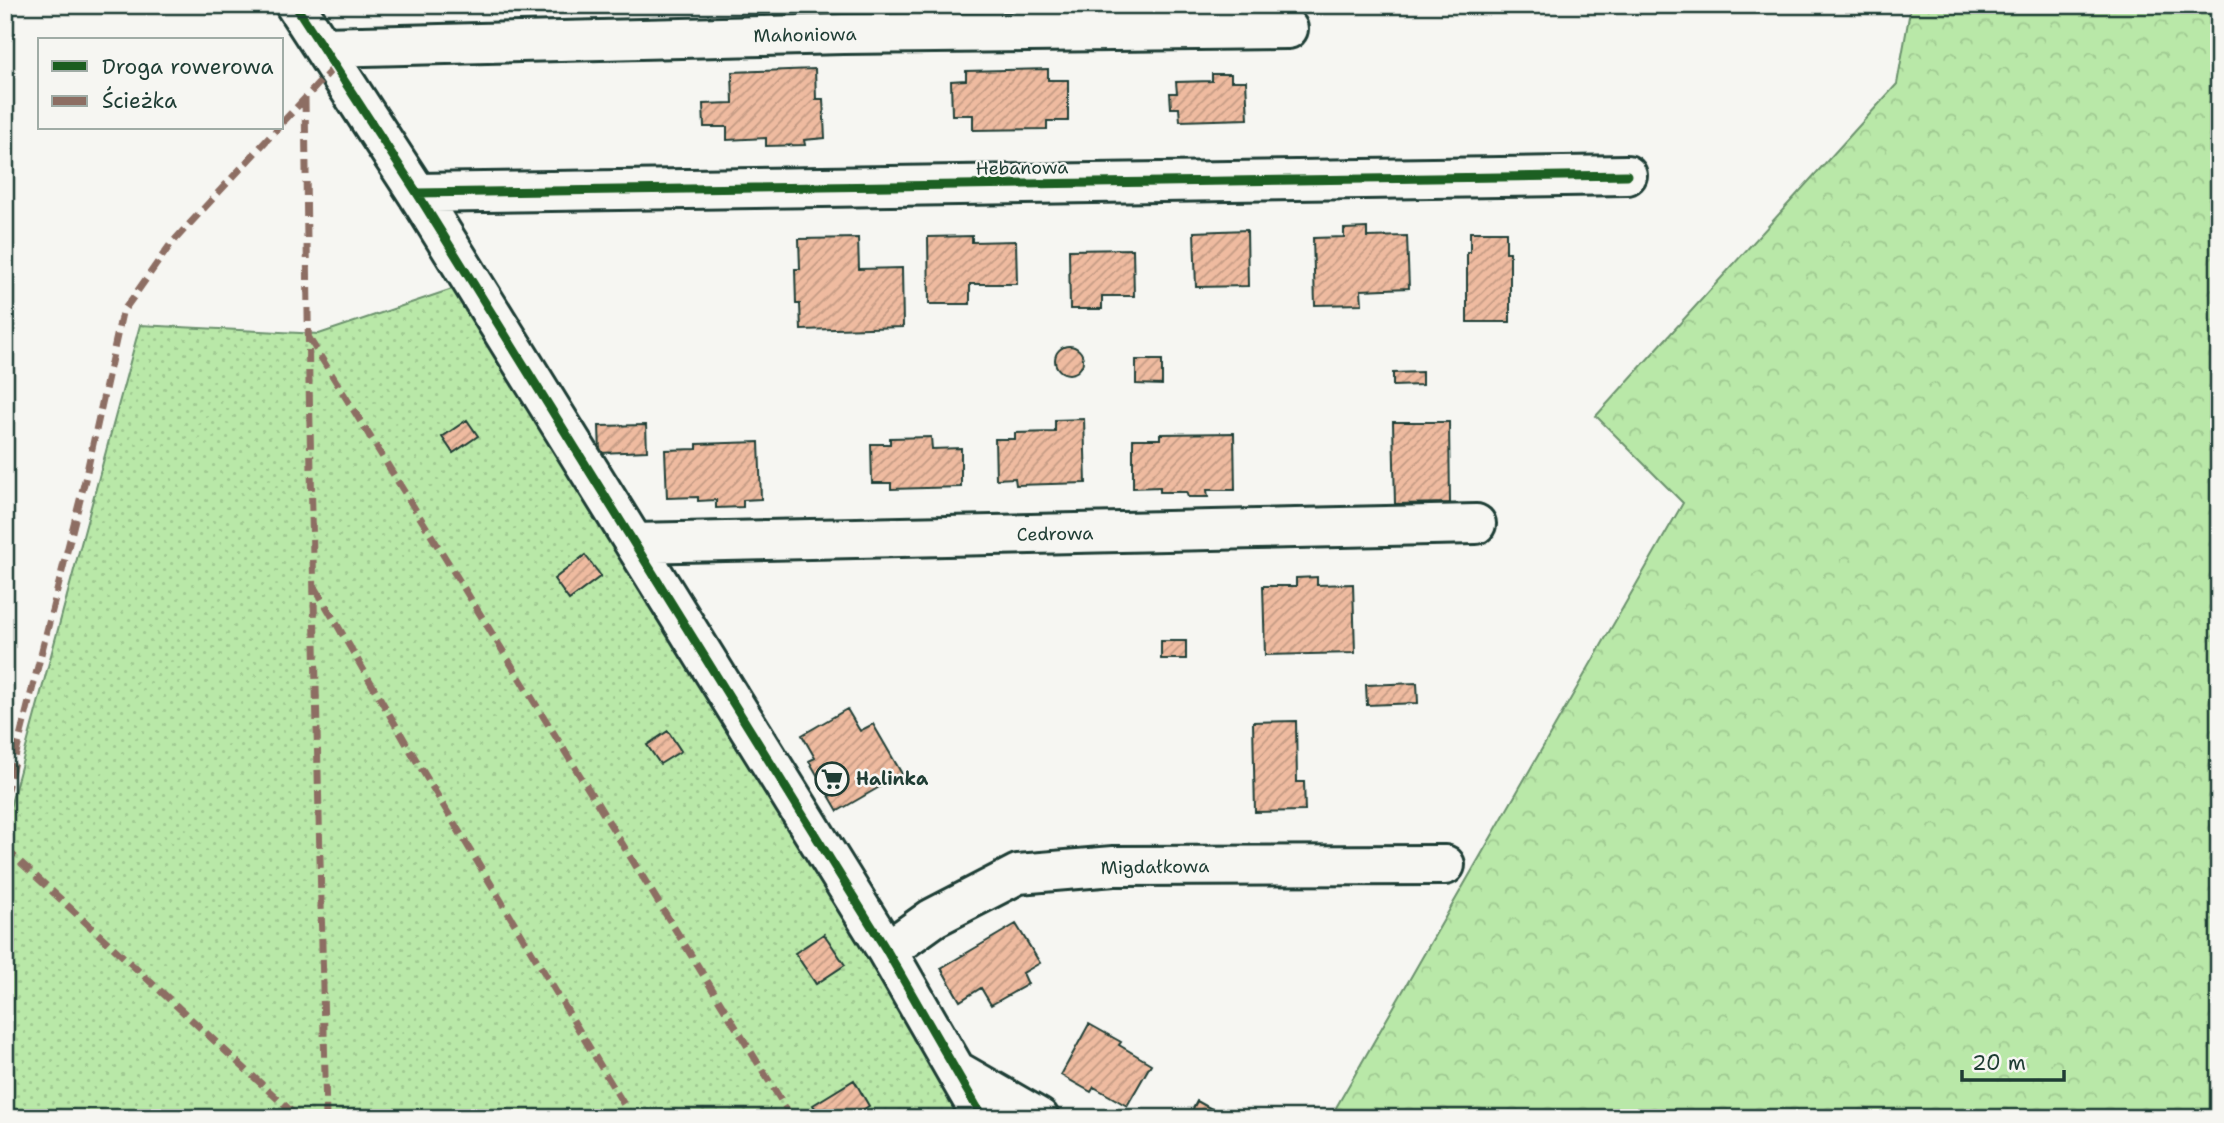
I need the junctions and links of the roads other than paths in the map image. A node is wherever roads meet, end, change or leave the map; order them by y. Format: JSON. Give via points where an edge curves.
{"nodes":[{"id":1,"x":295,"y":5,"type":"edge"},
{"id":2,"x":1289,"y":29,"type":"dead end"},
{"id":3,"x":323,"y":47,"type":"junction"},
{"id":4,"x":1627,"y":175,"type":"dead end"},
{"id":5,"x":417,"y":193,"type":"junction"},
{"id":6,"x":1476,"y":524,"type":"dead end"},
{"id":7,"x":634,"y":543,"type":"junction"},
{"id":8,"x":1445,"y":865,"type":"dead end"},
{"id":9,"x":887,"y":951,"type":"junction"},
{"id":10,"x":955,"y":1070,"type":"junction"},
{"id":11,"x":983,"y":1118,"type":"edge"},
{"id":12,"x":1039,"y":1118,"type":"edge"}],
"edges":[{"from":1,"to":3,"type":"street"},
{"from":2,"to":3,"type":"street","name":"Mahoniowa"},
{"from":3,"to":5,"type":"street"},
{"from":4,"to":5,"type":"street","name":"Hebanowa"},
{"from":5,"to":7,"type":"street"},
{"from":6,"to":7,"type":"street","name":"Cedrowa"},
{"from":7,"to":9,"type":"street"},
{"from":8,"to":9,"type":"street","name":"Migdałkowa","via":[[1114,866],[1018,874],[933,918]]},
{"from":9,"to":10,"type":"street"},
{"from":10,"to":11,"type":"street"},
{"from":10,"to":12,"type":"street"}]}
